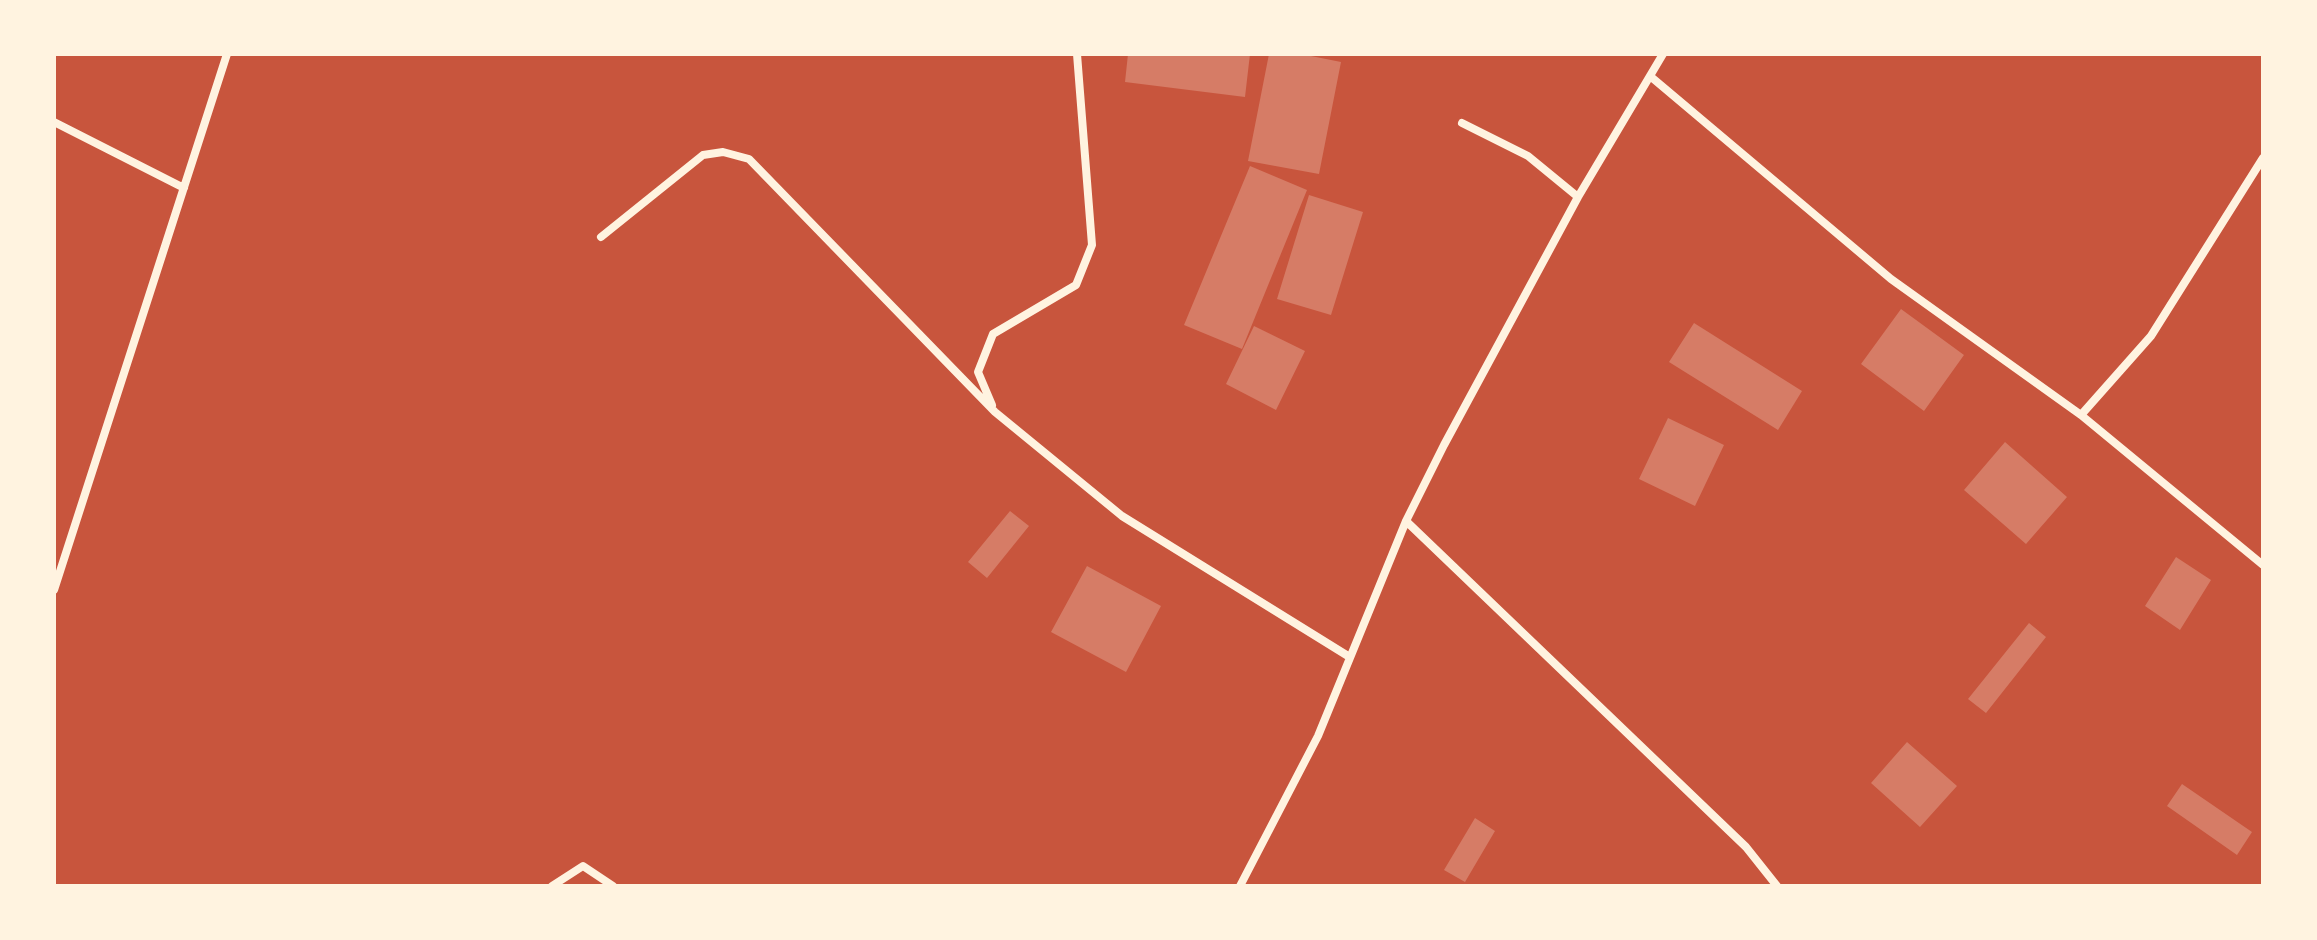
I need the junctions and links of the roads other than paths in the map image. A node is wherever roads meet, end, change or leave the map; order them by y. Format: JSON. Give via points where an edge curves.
{"nodes":[{"id":1,"x":227,"y":54,"type":"edge"},
{"id":2,"x":1077,"y":54,"type":"edge"},
{"id":3,"x":1663,"y":54,"type":"edge"},
{"id":4,"x":1650,"y":76,"type":"junction"},
{"id":5,"x":54,"y":122,"type":"edge"},
{"id":6,"x":1462,"y":123,"type":"dead end"},
{"id":7,"x":2263,"y":158,"type":"edge"},
{"id":8,"x":184,"y":188,"type":"junction"},
{"id":9,"x":1578,"y":197,"type":"junction"},
{"id":10,"x":601,"y":237,"type":"dead end"},
{"id":11,"x":995,"y":412,"type":"junction"},
{"id":12,"x":2081,"y":415,"type":"junction"},
{"id":13,"x":1406,"y":521,"type":"junction"},
{"id":14,"x":2263,"y":565,"type":"edge"},
{"id":15,"x":54,"y":590,"type":"edge"},
{"id":16,"x":1348,"y":656,"type":"junction"},
{"id":17,"x":552,"y":886,"type":"edge"},
{"id":18,"x":613,"y":886,"type":"edge"},
{"id":19,"x":1240,"y":886,"type":"edge"},
{"id":20,"x":1777,"y":886,"type":"edge"}],
"edges":[{"from":1,"to":8,"type":"street"},
{"from":2,"to":11,"type":"street","via":[[1092,245],[1076,285],[993,334],[978,372]]},
{"from":3,"to":4,"type":"street"},
{"from":4,"to":9,"type":"street"},
{"from":4,"to":12,"type":"street","via":[[1891,279]]},
{"from":5,"to":8,"type":"street"},
{"from":6,"to":9,"type":"street","via":[[1528,156]]},
{"from":7,"to":12,"type":"street","via":[[2151,336]]},
{"from":8,"to":15,"type":"street"},
{"from":9,"to":13,"type":"street"},
{"from":10,"to":11,"type":"street","via":[[703,155],[723,152],[749,159]]},
{"from":11,"to":16,"type":"street","via":[[1122,516]]},
{"from":12,"to":14,"type":"street"},
{"from":13,"to":16,"type":"street"},
{"from":13,"to":20,"type":"street","via":[[1746,847]]},
{"from":16,"to":19,"type":"street","via":[[1318,736]]},
{"from":17,"to":18,"type":"street","via":[[583,866]]}]}
